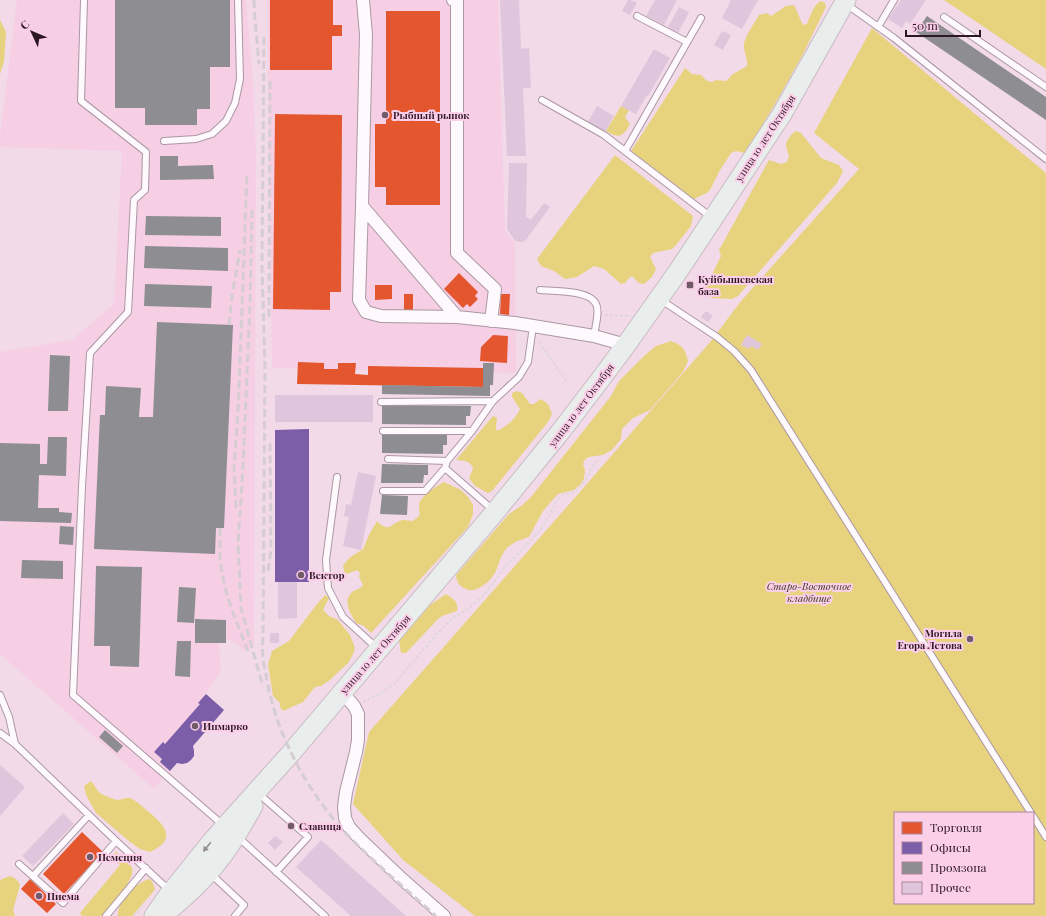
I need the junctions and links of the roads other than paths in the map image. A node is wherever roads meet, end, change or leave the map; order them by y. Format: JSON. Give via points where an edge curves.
{"nodes":[{"id":1,"x":84,"y":0,"type":"edge"},
{"id":2,"x":238,"y":0,"type":"edge"},
{"id":3,"x":364,"y":0,"type":"edge"},
{"id":4,"x":453,"y":0,"type":"edge"},
{"id":5,"x":894,"y":0,"type":"edge"},
{"id":6,"x":845,"y":2,"type":"edge"},
{"id":7,"x":637,"y":16,"type":"dead end"},
{"id":8,"x":944,"y":17,"type":"dead end"},
{"id":9,"x":701,"y":18,"type":"dead end"},
{"id":10,"x":878,"y":27,"type":"junction"},
{"id":11,"x":687,"y":42,"type":"junction"},
{"id":12,"x":1046,"y":87,"type":"edge"},
{"id":13,"x":542,"y":100,"type":"dead end"},
{"id":14,"x":164,"y":141,"type":"dead end"},
{"id":15,"x":625,"y":151,"type":"junction"},
{"id":16,"x":1046,"y":159,"type":"edge"},
{"id":17,"x":362,"y":206,"type":"junction"},
{"id":18,"x":713,"y":219,"type":"junction"},
{"id":19,"x":540,"y":290,"type":"dead end"},
{"id":20,"x":659,"y":299,"type":"junction"},
{"id":21,"x":457,"y":317,"type":"junction"},
{"id":22,"x":491,"y":320,"type":"junction"},
{"id":23,"x":532,"y":329,"type":"junction"},
{"id":24,"x":594,"y":336,"type":"junction"},
{"id":25,"x":626,"y":345,"type":"junction"},
{"id":26,"x":493,"y":401,"type":"junction"},
{"id":27,"x":381,"y":402,"type":"dead end"},
{"id":28,"x":383,"y":431,"type":"dead end"},
{"id":29,"x":472,"y":431,"type":"junction"},
{"id":30,"x":388,"y":458,"type":"dead end"},
{"id":31,"x":447,"y":461,"type":"junction"},
{"id":32,"x":445,"y":468,"type":"junction"},
{"id":33,"x":337,"y":477,"type":"dead end"},
{"id":34,"x":383,"y":491,"type":"dead end"},
{"id":35,"x":495,"y":512,"type":"junction"},
{"id":36,"x":379,"y":650,"type":"junction"},
{"id":37,"x":342,"y":692,"type":"junction"},
{"id":38,"x":0,"y":695,"type":"edge"},
{"id":39,"x":0,"y":733,"type":"edge"},
{"id":40,"x":15,"y":744,"type":"junction"},
{"id":41,"x":270,"y":776,"type":"junction"},
{"id":42,"x":259,"y":794,"type":"junction"},
{"id":43,"x":1030,"y":812,"type":"edge"},
{"id":44,"x":89,"y":815,"type":"junction"},
{"id":45,"x":1034,"y":818,"type":"edge"},
{"id":46,"x":230,"y":831,"type":"junction"},
{"id":47,"x":1046,"y":836,"type":"edge"},
{"id":48,"x":116,"y":841,"type":"junction"},
{"id":49,"x":19,"y":864,"type":"dead end"},
{"id":50,"x":146,"y":868,"type":"junction"},
{"id":51,"x":209,"y":872,"type":"junction"},
{"id":52,"x":276,"y":872,"type":"junction"},
{"id":53,"x":33,"y":876,"type":"junction"},
{"id":54,"x":176,"y":896,"type":"junction"},
{"id":55,"x":106,"y":916,"type":"edge"},
{"id":56,"x":154,"y":916,"type":"edge"},
{"id":57,"x":161,"y":916,"type":"edge"},
{"id":58,"x":235,"y":916,"type":"edge"},
{"id":59,"x":325,"y":916,"type":"edge"},
{"id":60,"x":444,"y":916,"type":"edge"}],
"edges":[{"from":1,"to":46,"type":"lane","via":[[81,101],[146,152],[145,190],[134,200],[128,312],[90,353],[73,695]]},
{"from":2,"to":14,"type":"lane","via":[[240,78],[235,103],[226,121],[212,134],[196,139]]},
{"from":3,"to":17,"type":"street","via":[[366,35]]},
{"from":4,"to":22,"type":"street","via":[[457,0],[457,253],[495,289]]},
{"from":5,"to":10,"type":"lane"},
{"from":6,"to":10,"type":"lane"},
{"from":6,"to":18,"type":"main road","name":"улица 10 лет Октября","via":[[782,114]]},
{"from":7,"to":11,"type":"lane"},
{"from":8,"to":12,"type":"lane"},
{"from":9,"to":11,"type":"lane"},
{"from":10,"to":16,"type":"lane"},
{"from":11,"to":15,"type":"lane"},
{"from":13,"to":15,"type":"lane","via":[[604,135]]},
{"from":15,"to":18,"type":"lane"},
{"from":17,"to":21,"type":"street"},
{"from":17,"to":21,"type":"street","via":[[359,300],[366,312],[381,316]]},
{"from":18,"to":20,"type":"main road","name":"улица 10 лет Октября"},
{"from":19,"to":24,"type":"lane","via":[[583,294],[591,298],[597,304]]},
{"from":20,"to":25,"type":"main road","name":"улица 10 лет Октября"},
{"from":20,"to":43,"type":"lane","via":[[717,337],[751,370]]},
{"from":21,"to":22,"type":"street"},
{"from":22,"to":23,"type":"street"},
{"from":23,"to":24,"type":"street"},
{"from":23,"to":26,"type":"lane","via":[[528,362],[518,377]]},
{"from":24,"to":25,"type":"street"},
{"from":25,"to":35,"type":"main road","name":"улица 10 лет Октября","via":[[561,432]]},
{"from":26,"to":27,"type":"lane"},
{"from":26,"to":29,"type":"lane"},
{"from":28,"to":29,"type":"lane"},
{"from":29,"to":31,"type":"lane"},
{"from":30,"to":31,"type":"lane"},
{"from":31,"to":32,"type":"lane"},
{"from":32,"to":34,"type":"lane","via":[[425,491]]},
{"from":32,"to":35,"type":"lane"},
{"from":33,"to":36,"type":"lane","via":[[326,560],[328,588],[343,617]]},
{"from":35,"to":36,"type":"main road","name":"улица 10 лет Октября"},
{"from":36,"to":37,"type":"main road","name":"улица 10 лет Октября"},
{"from":37,"to":41,"type":"main road","name":"улица 10 лет Октября"},
{"from":37,"to":60,"type":"street","via":[[358,714],[358,740],[344,807],[349,827]]},
{"from":38,"to":40,"type":"lane","via":[[9,717]]},
{"from":39,"to":40,"type":"lane"},
{"from":40,"to":44,"type":"lane"},
{"from":41,"to":42,"type":"main road","name":"улица 10 лет Октября"},
{"from":41,"to":46,"type":"main road","name":"улица 10 лет Октября"},
{"from":42,"to":46,"type":"main road","name":"улица 10 лет Октября"},
{"from":42,"to":52,"type":"lane","via":[[308,837]]},
{"from":44,"to":48,"type":"lane"},
{"from":44,"to":53,"type":"lane"},
{"from":45,"to":47,"type":"lane"},
{"from":46,"to":51,"type":"main road","name":"улица 10 лет Октября","via":[[227,849]]},
{"from":46,"to":52,"type":"lane"},
{"from":46,"to":54,"type":"main road","name":"улица 10 лет Октября","one_way":true},
{"from":48,"to":50,"type":"lane"},
{"from":48,"to":53,"type":"lane","via":[[63,903]]},
{"from":49,"to":53,"type":"lane"},
{"from":50,"to":54,"type":"lane"},
{"from":50,"to":55,"type":"lane"},
{"from":51,"to":54,"type":"main road","name":"улица 10 лет Октября","via":[[198,884]]},
{"from":51,"to":58,"type":"lane","via":[[244,905]]},
{"from":52,"to":59,"type":"lane"},
{"from":54,"to":56,"type":"main road","name":"улица 10 лет Октября"},
{"from":54,"to":57,"type":"main road","name":"улица 10 лет Октября"}]}
